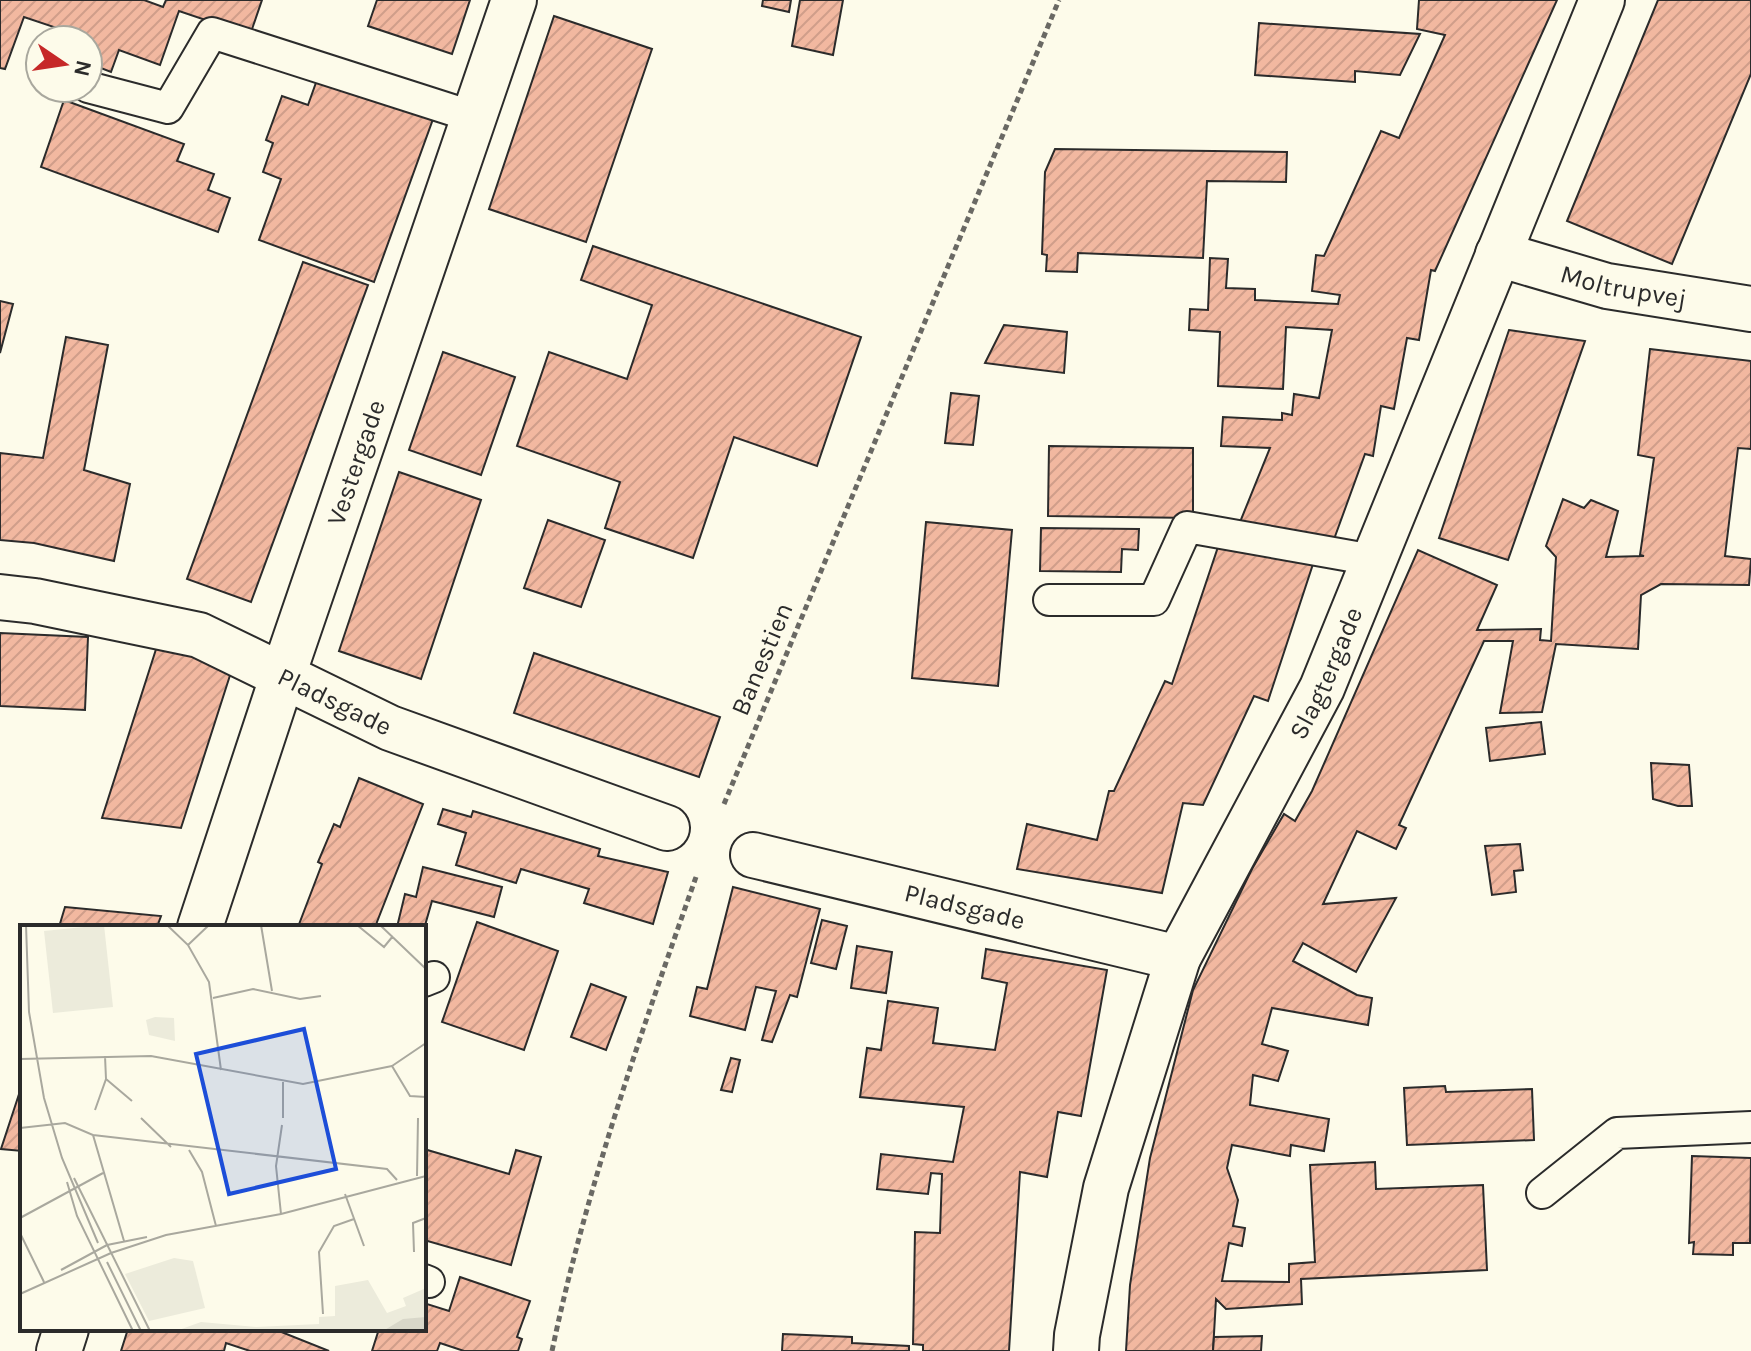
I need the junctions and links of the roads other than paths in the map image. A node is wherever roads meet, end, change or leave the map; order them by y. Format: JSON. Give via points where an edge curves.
{"nodes":[{"id":1,"x":514,"y":0,"type":"edge"},
{"id":2,"x":1602,"y":0,"type":"edge"},
{"id":3,"x":104,"y":91,"type":"edge"},
{"id":4,"x":474,"y":117,"type":"junction"},
{"id":5,"x":1498,"y":254,"type":"junction"},
{"id":6,"x":1751,"y":309,"type":"edge"},
{"id":7,"x":1373,"y":560,"type":"junction"},
{"id":8,"x":0,"y":597,"type":"edge"},
{"id":9,"x":1049,"y":600,"type":"dead end"},
{"id":10,"x":283,"y":675,"type":"junction"},
{"id":11,"x":667,"y":828,"type":"dead end"},
{"id":12,"x":753,"y":855,"type":"dead end"},
{"id":13,"x":203,"y":925,"type":"edge"},
{"id":14,"x":1178,"y":958,"type":"junction"},
{"id":15,"x":1751,"y":1127,"type":"edge"},
{"id":16,"x":1542,"y":1193,"type":"dead end"},
{"id":17,"x":65,"y":1331,"type":"edge"},
{"id":18,"x":59,"y":1351,"type":"edge"},
{"id":19,"x":1076,"y":1351,"type":"edge"}],
"edges":[{"from":1,"to":4,"type":"street","name":"Vestergade"},
{"from":2,"to":5,"type":"street","name":"Slagtergade"},
{"from":3,"to":4,"type":"lane","via":[[168,108],[212,33]]},
{"from":4,"to":10,"type":"street","name":"Vestergade"},
{"from":5,"to":6,"type":"street","name":"Moltrupvej","via":[[1607,286]]},
{"from":5,"to":7,"type":"street","name":"Slagtergade"},
{"from":7,"to":9,"type":"lane","via":[[1187,527],[1154,600]]},
{"from":7,"to":14,"type":"street","name":"Slagtergade","via":[[1322,688]]},
{"from":8,"to":10,"type":"street","name":"Pladsgade","via":[[199,635]]},
{"from":10,"to":11,"type":"street","name":"Pladsgade","via":[[390,728]]},
{"from":10,"to":13,"type":"street","name":"Vestergade"},
{"from":12,"to":14,"type":"street","name":"Pladsgade"},
{"from":14,"to":19,"type":"street","name":"Slagtergade","via":[[1106,1188]]},
{"from":15,"to":16,"type":"lane","via":[[1617,1133]]},
{"from":17,"to":18,"type":"street"}]}
